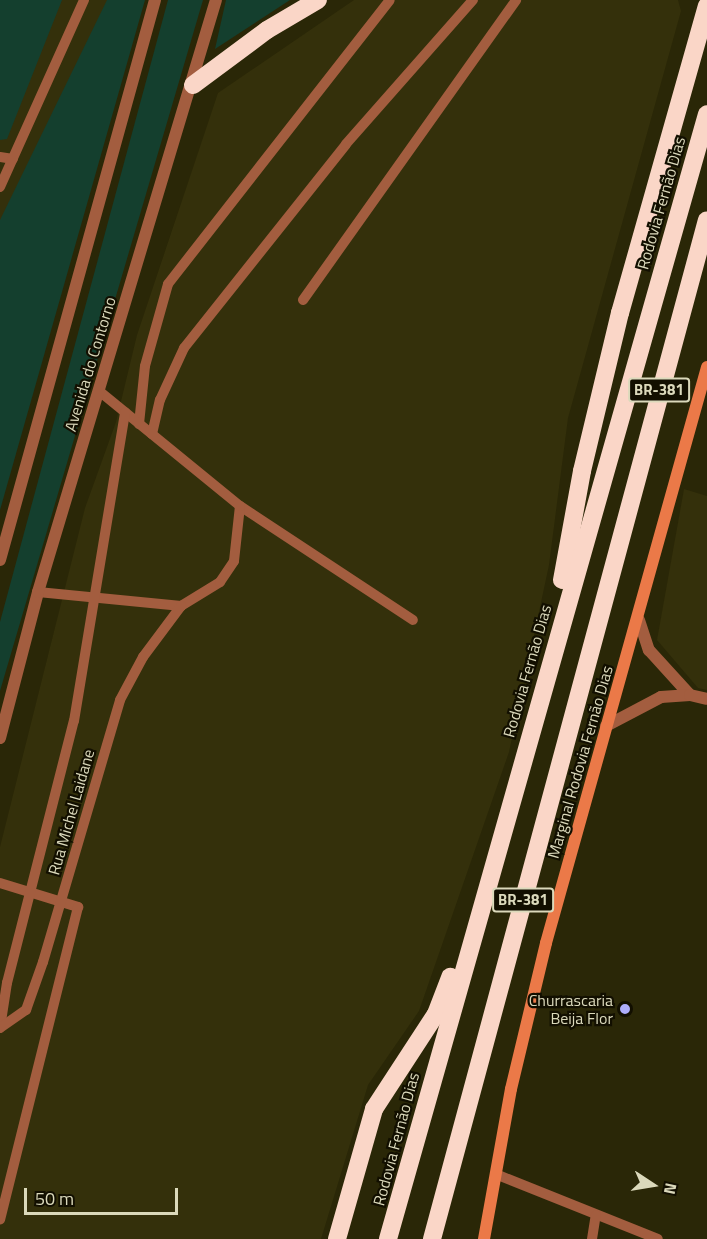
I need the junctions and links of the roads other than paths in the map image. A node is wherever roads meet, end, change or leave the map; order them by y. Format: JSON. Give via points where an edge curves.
{"nodes":[{"id":1,"x":84,"y":0,"type":"edge"},
{"id":2,"x":156,"y":0,"type":"edge"},
{"id":3,"x":216,"y":0,"type":"edge"},
{"id":4,"x":318,"y":0,"type":"edge"},
{"id":5,"x":390,"y":0,"type":"edge"},
{"id":6,"x":472,"y":0,"type":"edge"},
{"id":7,"x":516,"y":0,"type":"edge"},
{"id":8,"x":695,"y":0,"type":"edge"},
{"id":9,"x":707,"y":6,"type":"edge"},
{"id":10,"x":693,"y":58,"type":"junction"},
{"id":11,"x":193,"y":85,"type":"junction"},
{"id":12,"x":707,"y":114,"type":"edge"},
{"id":13,"x":0,"y":158,"type":"edge"},
{"id":14,"x":13,"y":159,"type":"junction"},
{"id":15,"x":0,"y":188,"type":"edge"},
{"id":16,"x":707,"y":220,"type":"edge"},
{"id":17,"x":303,"y":300,"type":"dead end"},
{"id":18,"x":707,"y":368,"type":"edge"},
{"id":19,"x":99,"y":391,"type":"junction"},
{"id":20,"x":125,"y":412,"type":"junction"},
{"id":21,"x":140,"y":424,"type":"junction"},
{"id":22,"x":152,"y":434,"type":"junction"},
{"id":23,"x":240,"y":506,"type":"junction"},
{"id":24,"x":0,"y":560,"type":"edge"},
{"id":25,"x":38,"y":592,"type":"junction"},
{"id":26,"x":181,"y":606,"type":"junction"},
{"id":27,"x":413,"y":620,"type":"dead end"},
{"id":28,"x":639,"y":620,"type":"junction"},
{"id":29,"x":548,"y":666,"type":"junction"},
{"id":30,"x":690,"y":695,"type":"junction"},
{"id":31,"x":707,"y":699,"type":"edge"},
{"id":32,"x":606,"y":726,"type":"junction"},
{"id":33,"x":0,"y":738,"type":"edge"},
{"id":34,"x":488,"y":878,"type":"junction"},
{"id":35,"x":5,"y":885,"type":"edge"},
{"id":36,"x":0,"y":1028,"type":"edge"},
{"id":37,"x":498,"y":1175,"type":"junction"},
{"id":38,"x":596,"y":1215,"type":"junction"},
{"id":39,"x":0,"y":1219,"type":"edge"},
{"id":40,"x":337,"y":1239,"type":"edge"},
{"id":41,"x":388,"y":1239,"type":"edge"},
{"id":42,"x":432,"y":1239,"type":"edge"},
{"id":43,"x":484,"y":1239,"type":"edge"},
{"id":44,"x":592,"y":1239,"type":"edge"},
{"id":45,"x":657,"y":1239,"type":"edge"}],
"edges":[{"from":1,"to":14,"type":"lane"},
{"from":2,"to":24,"type":"street","name":"Avenida do Contorno"},
{"from":3,"to":11,"type":"street","name":"Avenida do Contorno"},
{"from":4,"to":11,"type":"highway","via":[[267,30]]},
{"from":5,"to":21,"type":"lane","via":[[168,284],[145,366]]},
{"from":6,"to":22,"type":"lane","via":[[346,144],[184,348],[160,399]]},
{"from":7,"to":17,"type":"lane"},
{"from":8,"to":10,"type":"highway"},
{"from":9,"to":10,"type":"highway"},
{"from":10,"to":29,"type":"highway","via":[[620,313],[582,471]]},
{"from":11,"to":19,"type":"street","name":"Avenida do Contorno"},
{"from":12,"to":29,"type":"highway","name":"Rodovia Fernão Dias","number":"BR-381"},
{"from":13,"to":14,"type":"lane"},
{"from":14,"to":15,"type":"lane"},
{"from":16,"to":42,"type":"highway","number":"BR-381"},
{"from":18,"to":28,"type":"main road","name":"Marginal Rodovia Fernão Dias","number":"BR-381"},
{"from":19,"to":20,"type":"lane"},
{"from":19,"to":25,"type":"street","name":"Avenida do Contorno"},
{"from":20,"to":21,"type":"lane"},
{"from":20,"to":36,"type":"lane","via":[[74,722],[7,983]]},
{"from":21,"to":22,"type":"lane"},
{"from":22,"to":23,"type":"lane"},
{"from":23,"to":26,"type":"lane","via":[[234,561],[220,582]]},
{"from":23,"to":27,"type":"lane"},
{"from":25,"to":26,"type":"lane"},
{"from":25,"to":33,"type":"street","name":"Avenida do Contorno"},
{"from":26,"to":36,"type":"lane","name":"Rua Michel Laidane","via":[[143,657],[120,700],[33,991],[26,1010]]},
{"from":28,"to":30,"type":"street","via":[[649,650]]},
{"from":28,"to":32,"type":"main road","name":"Marginal Rodovia Fernão Dias","number":"BR-381"},
{"from":29,"to":34,"type":"highway","name":"Rodovia Fernão Dias","number":"BR-381"},
{"from":30,"to":31,"type":"street"},
{"from":30,"to":32,"type":"street","via":[[661,697]]},
{"from":32,"to":37,"type":"main road","name":"Marginal Rodovia Fernão Dias","number":"BR-381","via":[[511,1089]]},
{"from":34,"to":40,"type":"highway","number":"BR-381","via":[[436,1014],[374,1109]]},
{"from":34,"to":41,"type":"highway","name":"Rodovia Fernão Dias","number":"BR-381"},
{"from":35,"to":39,"type":"lane","via":[[78,907]]},
{"from":37,"to":38,"type":"lane"},
{"from":37,"to":43,"type":"main road","name":"Marginal Rodovia Fernão Dias","number":"BR-381"},
{"from":38,"to":44,"type":"lane"},
{"from":38,"to":45,"type":"lane"}]}
